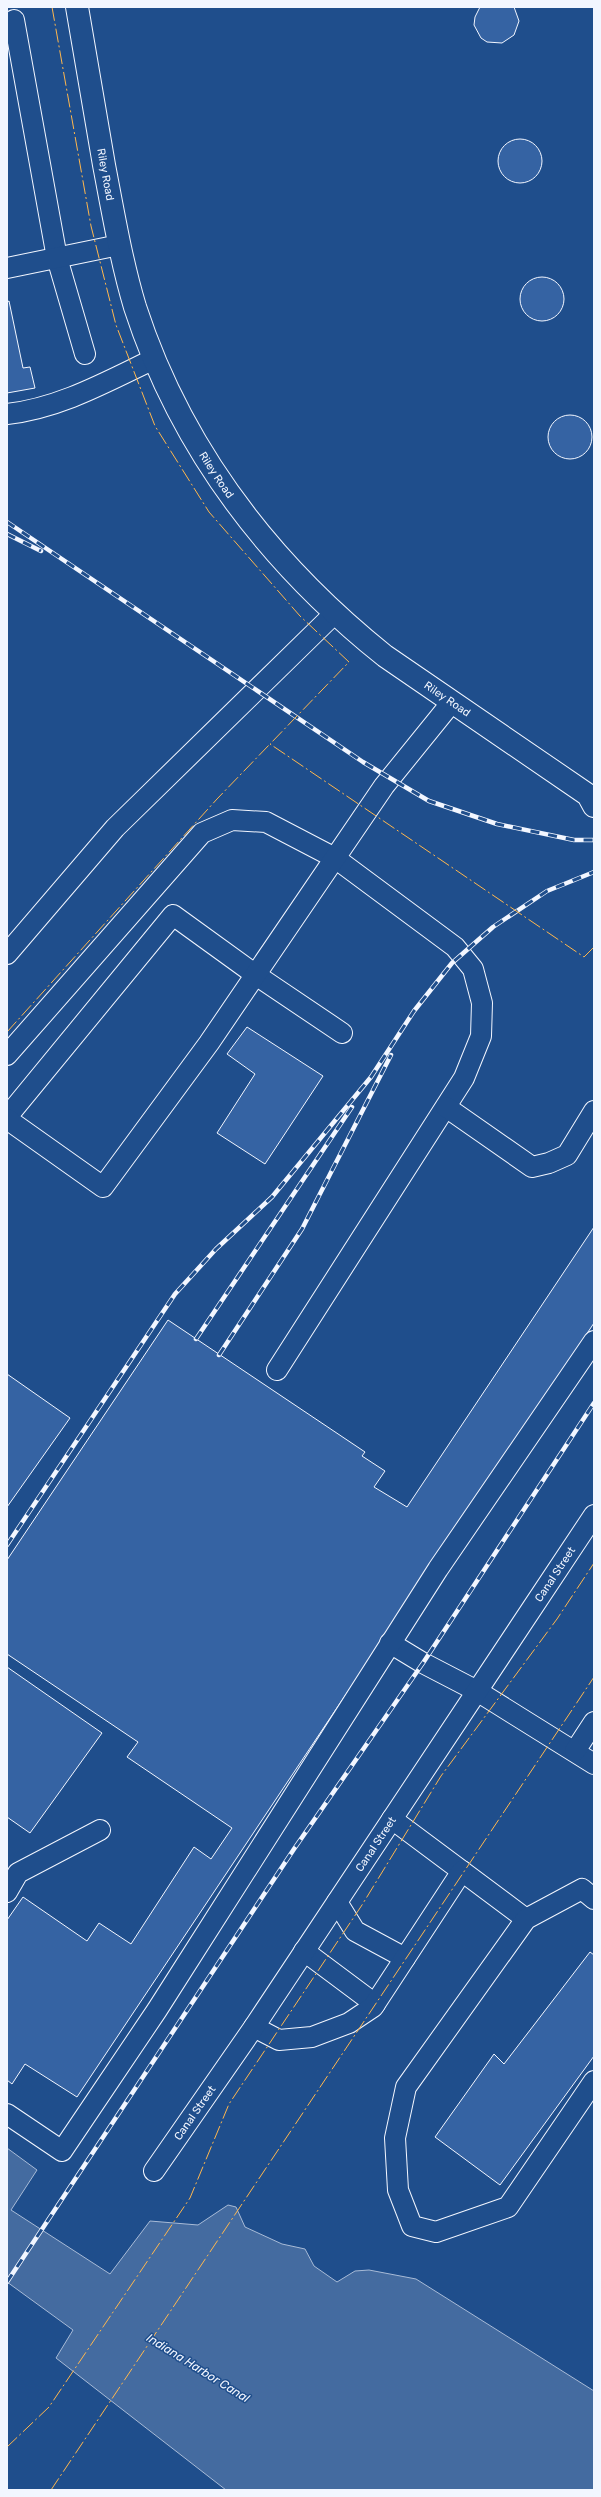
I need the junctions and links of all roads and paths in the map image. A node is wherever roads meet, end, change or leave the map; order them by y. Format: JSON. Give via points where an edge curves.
{"nodes":[{"id":1,"x":77,"y":7,"type":"edge"},
{"id":2,"x":14,"y":20,"type":"dead end"},
{"id":3,"x":119,"y":245,"type":"junction"},
{"id":4,"x":57,"y":258,"type":"junction"},
{"id":5,"x":7,"y":268,"type":"edge"},
{"id":6,"x":85,"y":354,"type":"dead end"},
{"id":7,"x":154,"y":359,"type":"junction"},
{"id":8,"x":7,"y":414,"type":"edge"},
{"id":9,"x":335,"y":613,"type":"junction"},
{"id":10,"x":452,"y":702,"type":"junction"},
{"id":11,"x":592,"y":799,"type":"edge"},
{"id":12,"x":335,"y":858,"type":"junction"},
{"id":13,"x":7,"y":954,"type":"edge"},
{"id":14,"x":256,"y":975,"type":"junction"},
{"id":15,"x":342,"y":1033,"type":"dead end"},
{"id":16,"x":7,"y":1055,"type":"edge"},
{"id":17,"x":446,"y":1107,"type":"junction"},
{"id":18,"x":594,"y":1111,"type":"edge"},
{"id":19,"x":7,"y":1118,"type":"edge"},
{"id":20,"x":594,"y":1341,"type":"edge"},
{"id":21,"x":277,"y":1370,"type":"dead end"},
{"id":22,"x":594,"y":1515,"type":"edge"},
{"id":23,"x":390,"y":1642,"type":"junction"},
{"id":24,"x":477,"y":1691,"type":"junction"},
{"id":25,"x":594,"y":1722,"type":"edge"},
{"id":26,"x":575,"y":1751,"type":"junction"},
{"id":27,"x":594,"y":1764,"type":"edge"},
{"id":28,"x":392,"y":1819,"type":"junction"},
{"id":29,"x":100,"y":1830,"type":"dead end"},
{"id":30,"x":462,"y":1871,"type":"junction"},
{"id":31,"x":7,"y":1892,"type":"edge"},
{"id":32,"x":594,"y":1898,"type":"edge"},
{"id":33,"x":337,"y":1902,"type":"junction"},
{"id":34,"x":526,"y":1919,"type":"junction"},
{"id":35,"x":304,"y":1951,"type":"junction"},
{"id":36,"x":405,"y":1958,"type":"junction"},
{"id":37,"x":375,"y":2004,"type":"junction"},
{"id":38,"x":254,"y":2027,"type":"junction"},
{"id":39,"x":594,"y":2081,"type":"edge"},
{"id":40,"x":7,"y":2114,"type":"edge"},
{"id":41,"x":154,"y":2171,"type":"dead end"}],
"edges":[{"from":1,"to":3,"type":"main road","name":"Riley Road"},
{"from":2,"to":4,"type":"street"},
{"from":3,"to":4,"type":"street"},
{"from":3,"to":7,"type":"main road","name":"Riley Road","via":[[135,306]]},
{"from":4,"to":5,"type":"street"},
{"from":4,"to":6,"type":"street"},
{"from":7,"to":8,"type":"street","via":[[66,401],[35,411]]},
{"from":7,"to":9,"type":"main road","name":"Riley Road","via":[[185,423],[219,479],[265,542]]},
{"from":9,"to":10,"type":"main road","name":"Riley Road","via":[[385,656]]},
{"from":9,"to":13,"type":"street","via":[[115,828]]},
{"from":10,"to":11,"type":"main road","name":"Riley Road"},
{"from":10,"to":12,"type":"street","via":[[384,786]]},
{"from":12,"to":14,"type":"street"},
{"from":12,"to":16,"type":"street","via":[[266,822],[232,820],[202,832]]},
{"from":12,"to":17,"type":"street","via":[[455,947],[473,969],[482,1003],[481,1036],[464,1078]]},
{"from":14,"to":15,"type":"street"},
{"from":14,"to":19,"type":"street","via":[[173,915]]},
{"from":14,"to":19,"type":"street","via":[[103,1187]]},
{"from":17,"to":18,"type":"street","via":[[532,1167],[549,1163],[567,1154]]},
{"from":17,"to":21,"type":"street"},
{"from":20,"to":23,"type":"street"},
{"from":22,"to":24,"type":"street","name":"Canal Street"},
{"from":23,"to":24,"type":"street","via":[[423,1663]]},
{"from":23,"to":40,"type":"street","via":[[158,2010],[62,2151]]},
{"from":24,"to":26,"type":"street"},
{"from":24,"to":28,"type":"street","name":"Canal Street"},
{"from":25,"to":26,"type":"street"},
{"from":26,"to":27,"type":"street"},
{"from":28,"to":30,"type":"street"},
{"from":28,"to":33,"type":"street","name":"Canal Street"},
{"from":29,"to":31,"type":"street","via":[[18,1873]]},
{"from":30,"to":34,"type":"street"},
{"from":30,"to":36,"type":"street"},
{"from":32,"to":34,"type":"street","via":[[582,1889]]},
{"from":33,"to":35,"type":"street","name":"Canal Street"},
{"from":33,"to":36,"type":"street","via":[[355,1931]]},
{"from":34,"to":39,"type":"street","via":[[406,2087],[395,2138],[398,2190],[412,2226],[436,2232],[508,2207]]},
{"from":35,"to":37,"type":"street"},
{"from":35,"to":38,"type":"street","name":"Canal Street"},
{"from":36,"to":37,"type":"street"},
{"from":37,"to":38,"type":"street","via":[[349,2023],[312,2037],[279,2040]]},
{"from":38,"to":41,"type":"street","name":"Canal Street"}]}
